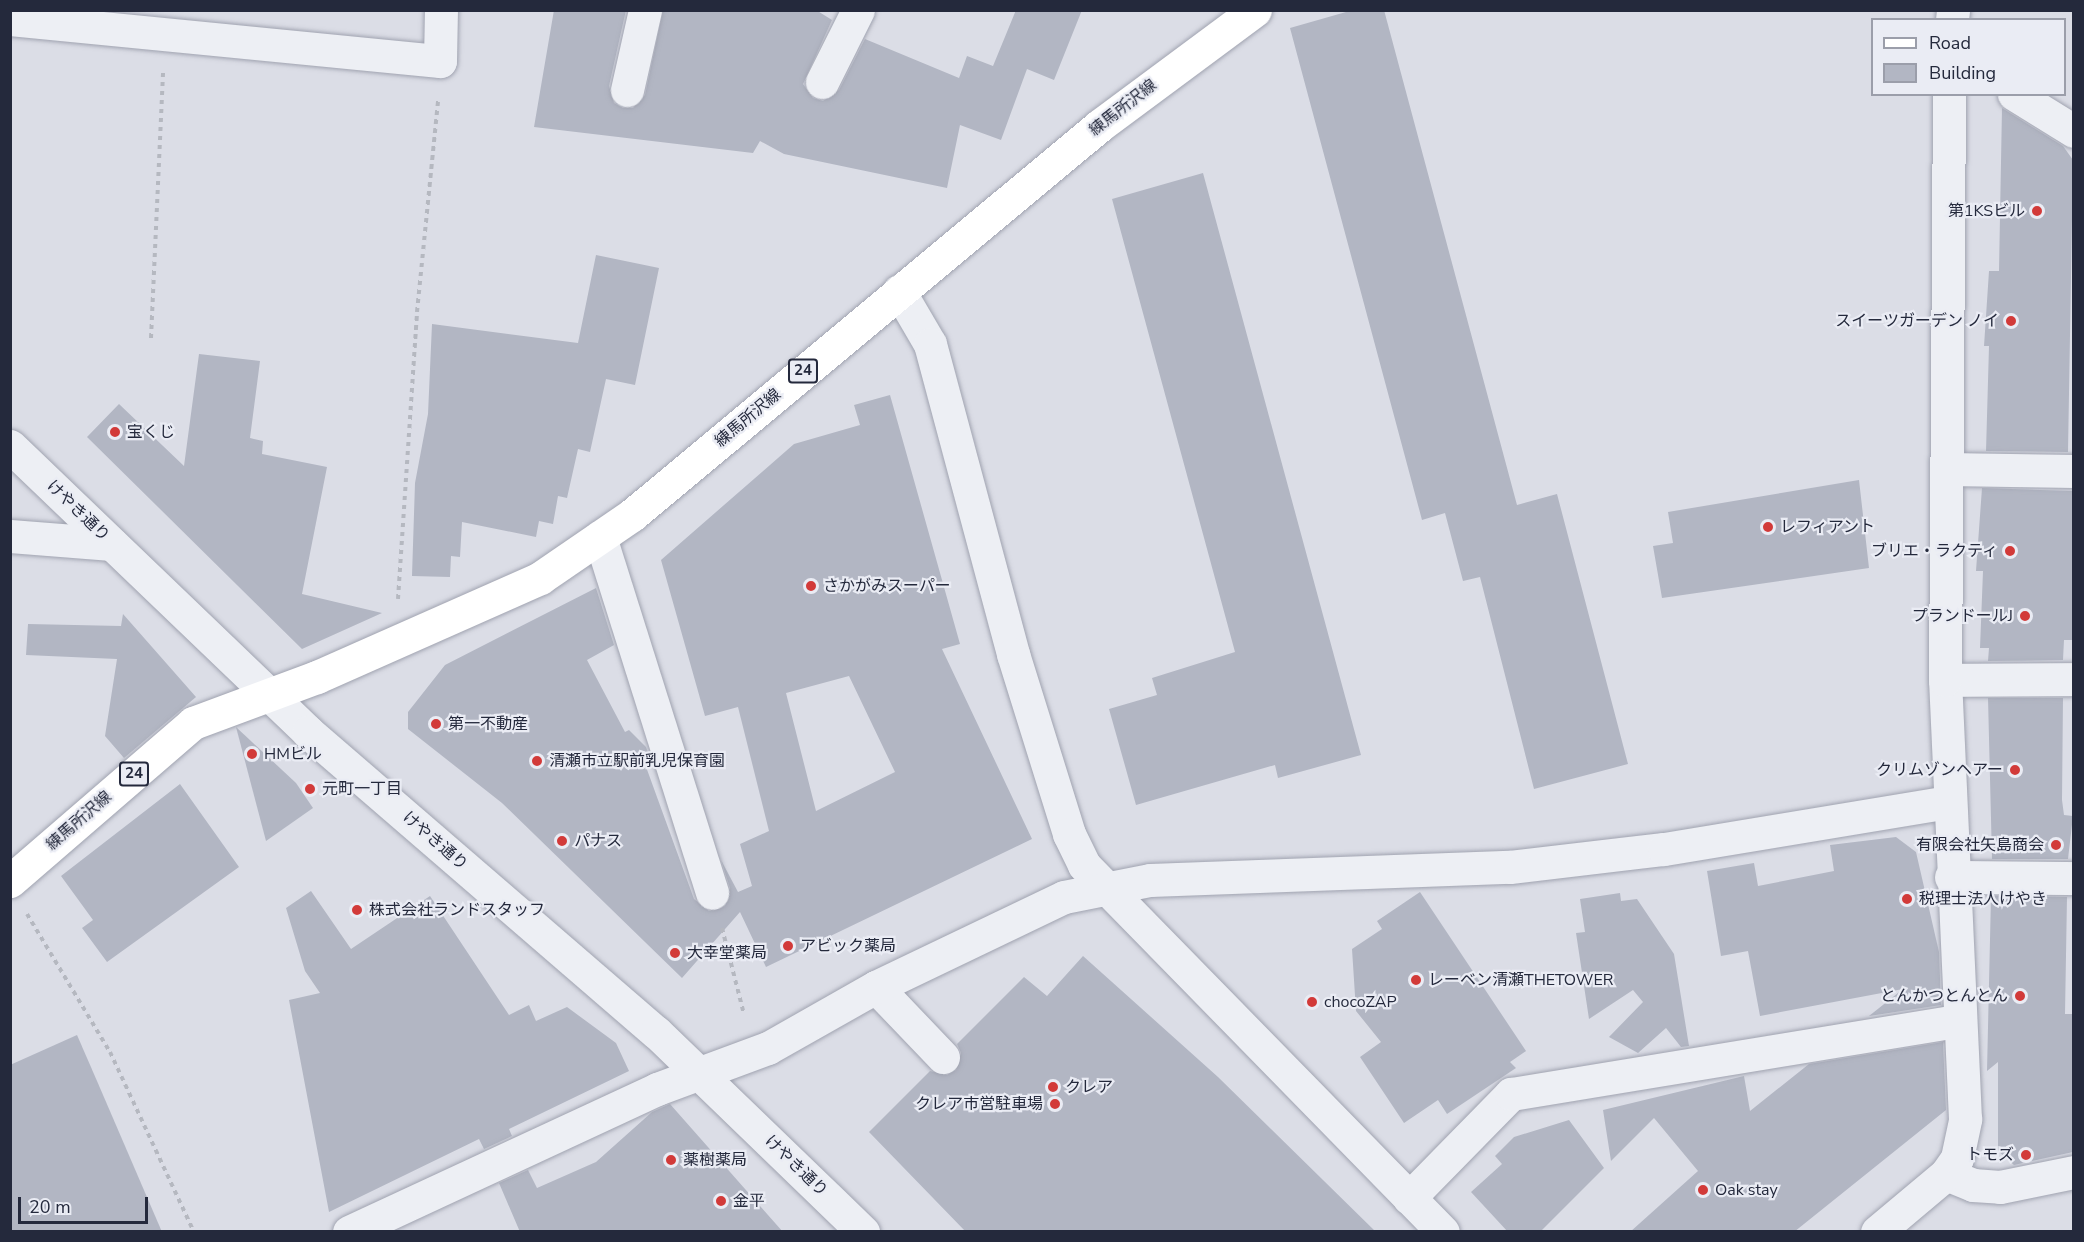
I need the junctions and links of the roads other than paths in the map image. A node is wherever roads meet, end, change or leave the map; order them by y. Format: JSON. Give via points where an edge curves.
{"nodes":[{"id":1,"x":441,"y":10,"type":"edge"},
{"id":2,"x":645,"y":10,"type":"edge"},
{"id":3,"x":858,"y":10,"type":"edge"},
{"id":4,"x":1240,"y":14,"type":"edge"},
{"id":5,"x":10,"y":19,"type":"edge"},
{"id":6,"x":822,"y":82,"type":"dead end"},
{"id":7,"x":627,"y":90,"type":"dead end"},
{"id":8,"x":1949,"y":96,"type":"edge"},
{"id":9,"x":2017,"y":96,"type":"edge"},
{"id":10,"x":2073,"y":131,"type":"edge"},
{"id":11,"x":899,"y":291,"type":"junction"},
{"id":12,"x":10,"y":446,"type":"edge"},
{"id":13,"x":1947,"y":469,"type":"junction"},
{"id":14,"x":2073,"y":471,"type":"edge"},
{"id":15,"x":10,"y":536,"type":"edge"},
{"id":16,"x":600,"y":537,"type":"junction"},
{"id":17,"x":112,"y":544,"type":"junction"},
{"id":18,"x":2073,"y":679,"type":"edge"},
{"id":19,"x":1945,"y":680,"type":"junction"},
{"id":20,"x":271,"y":692,"type":"junction"},
{"id":21,"x":1947,"y":802,"type":"junction"},
{"id":22,"x":1951,"y":877,"type":"junction"},
{"id":23,"x":2073,"y":878,"type":"edge"},
{"id":24,"x":1102,"y":889,"type":"junction"},
{"id":25,"x":16,"y":893,"type":"edge"},
{"id":26,"x":712,"y":893,"type":"dead end"},
{"id":27,"x":876,"y":987,"type":"junction"},
{"id":28,"x":1957,"y":1021,"type":"junction"},
{"id":29,"x":943,"y":1057,"type":"dead end"},
{"id":30,"x":700,"y":1074,"type":"junction"},
{"id":31,"x":2073,"y":1172,"type":"edge"},
{"id":32,"x":1946,"y":1174,"type":"junction"},
{"id":33,"x":1409,"y":1198,"type":"junction"},
{"id":34,"x":349,"y":1232,"type":"edge"},
{"id":35,"x":862,"y":1232,"type":"edge"},
{"id":36,"x":1443,"y":1232,"type":"edge"},
{"id":37,"x":1877,"y":1232,"type":"edge"}],
"edges":[{"from":1,"to":5,"type":"street","via":[[440,61]]},
{"from":2,"to":7,"type":"street"},
{"from":3,"to":6,"type":"street"},
{"from":4,"to":11,"type":"main road","name":"練馬所沢線","number":"24"},
{"from":8,"to":13,"type":"street"},
{"from":9,"to":10,"type":"street"},
{"from":11,"to":16,"type":"main road","name":"練馬所沢線","number":"24"},
{"from":11,"to":24,"type":"street","via":[[930,344],[1013,654],[1069,834]]},
{"from":12,"to":17,"type":"street","name":"けやき通り"},
{"from":13,"to":14,"type":"street"},
{"from":13,"to":19,"type":"street"},
{"from":15,"to":17,"type":"street"},
{"from":16,"to":20,"type":"main road","name":"練馬所沢線","number":"24","via":[[540,578],[317,677]]},
{"from":16,"to":26,"type":"street"},
{"from":17,"to":20,"type":"street","name":"けやき通り"},
{"from":18,"to":19,"type":"street"},
{"from":19,"to":21,"type":"street"},
{"from":20,"to":25,"type":"main road","name":"練馬所沢線","number":"24","via":[[193,723]]},
{"from":20,"to":30,"type":"street","name":"けやき通り","via":[[308,732]]},
{"from":21,"to":22,"type":"street"},
{"from":21,"to":24,"type":"street","via":[[1664,849],[1510,867],[1150,880]]},
{"from":22,"to":23,"type":"street"},
{"from":22,"to":28,"type":"street"},
{"from":24,"to":27,"type":"street","via":[[1064,897]]},
{"from":24,"to":33,"type":"street"},
{"from":27,"to":29,"type":"street"},
{"from":27,"to":30,"type":"street","via":[[768,1048]]},
{"from":28,"to":32,"type":"street","via":[[1965,1119],[1957,1158]]},
{"from":28,"to":33,"type":"street","via":[[1511,1094]]},
{"from":30,"to":34,"type":"street"},
{"from":30,"to":35,"type":"street","name":"けやき通り"},
{"from":31,"to":32,"type":"street","via":[[2000,1187],[1973,1185]]},
{"from":32,"to":37,"type":"street"},
{"from":33,"to":36,"type":"street"}]}
